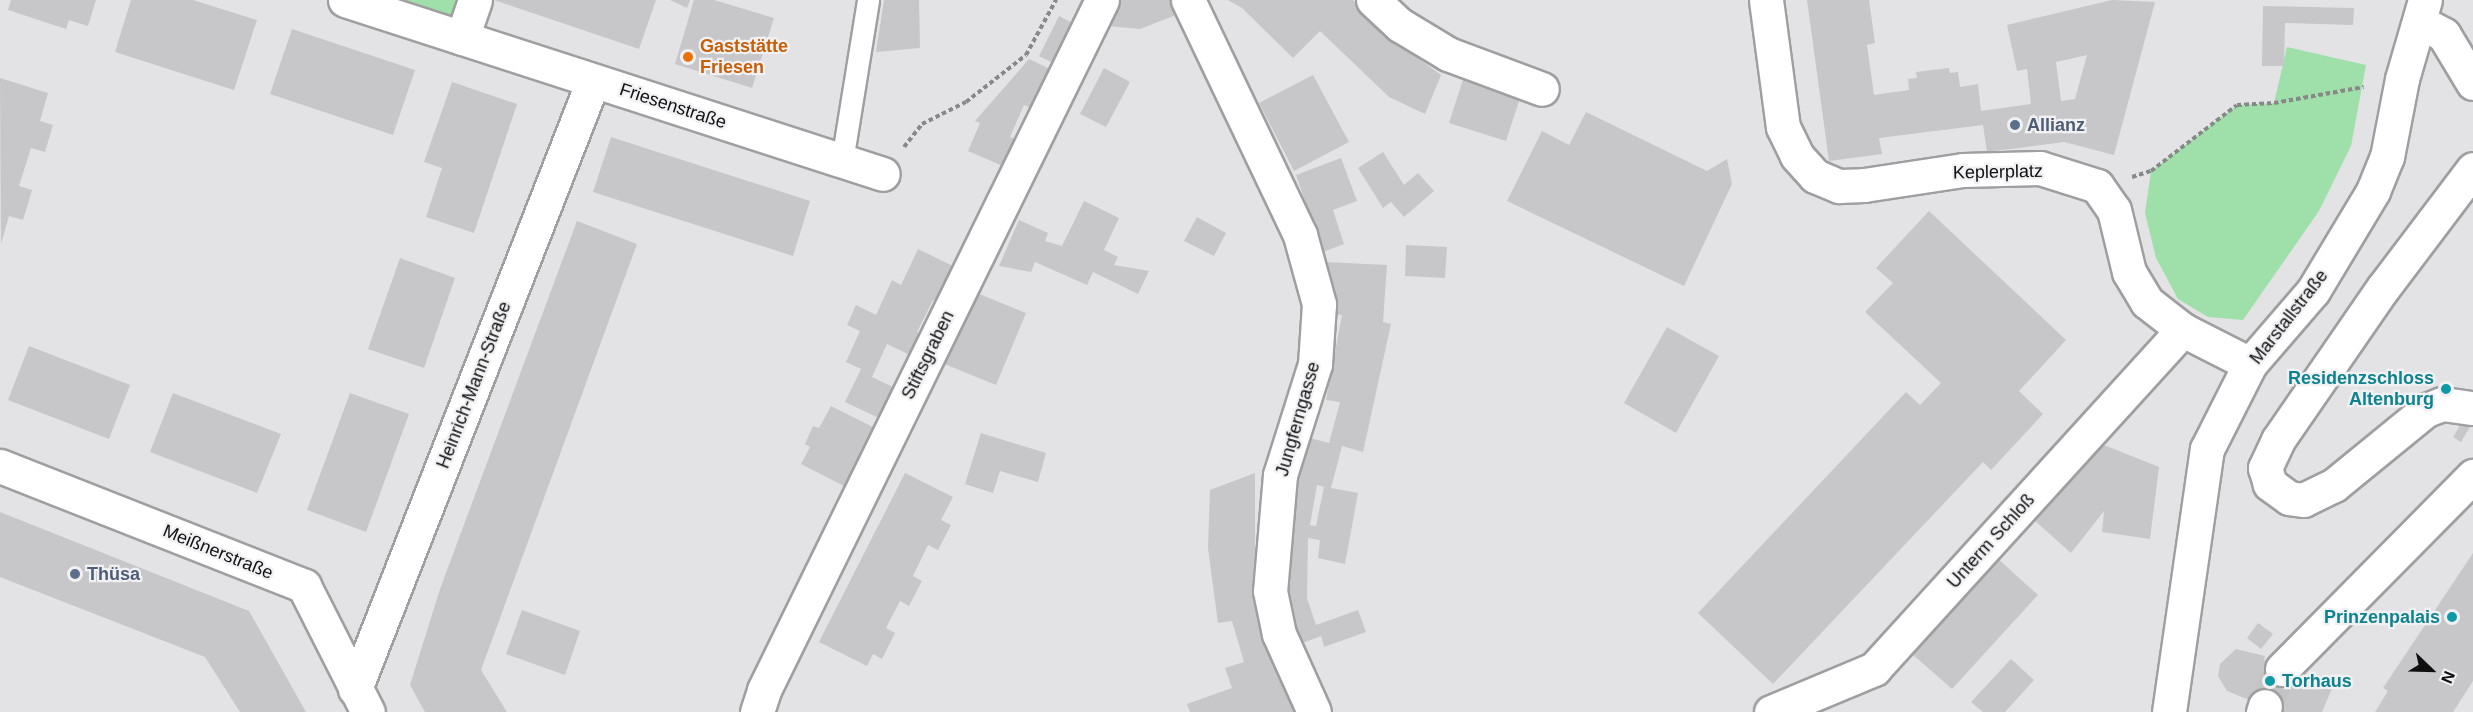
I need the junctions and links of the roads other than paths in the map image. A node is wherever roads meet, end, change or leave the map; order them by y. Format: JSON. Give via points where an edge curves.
{"nodes":[{"id":1,"x":345,"y":0,"type":"edge"},
{"id":2,"x":475,"y":0,"type":"edge"},
{"id":3,"x":867,"y":0,"type":"edge"},
{"id":4,"x":1102,"y":0,"type":"edge"},
{"id":5,"x":1188,"y":0,"type":"edge"},
{"id":6,"x":1373,"y":0,"type":"edge"},
{"id":7,"x":1766,"y":0,"type":"edge"},
{"id":8,"x":2423,"y":11,"type":"edge"},
{"id":9,"x":462,"y":38,"type":"junction"},
{"id":10,"x":593,"y":81,"type":"junction"},
{"id":11,"x":2473,"y":83,"type":"edge"},
{"id":12,"x":1542,"y":89,"type":"dead end"},
{"id":13,"x":842,"y":161,"type":"junction"},
{"id":14,"x":2473,"y":170,"type":"edge"},
{"id":15,"x":883,"y":174,"type":"road end"},
{"id":16,"x":2183,"y":330,"type":"junction"},
{"id":17,"x":2250,"y":364,"type":"junction"},
{"id":18,"x":2471,"y":408,"type":"dead end"},
{"id":19,"x":0,"y":466,"type":"edge"},
{"id":20,"x":2473,"y":476,"type":"edge"},
{"id":21,"x":2282,"y":669,"type":"tunnel mouth"},
{"id":22,"x":362,"y":701,"type":"edge"},
{"id":23,"x":757,"y":712,"type":"edge"},
{"id":24,"x":1314,"y":712,"type":"edge"},
{"id":25,"x":1771,"y":712,"type":"edge"},
{"id":26,"x":2169,"y":712,"type":"edge"}],
"edges":[{"from":1,"to":9,"type":"street","name":"Friesenstraße"},
{"from":2,"to":9,"type":"street"},
{"from":3,"to":13,"type":"lane"},
{"from":4,"to":23,"type":"street","name":"Stiftsgraben","via":[[769,679]]},
{"from":5,"to":24,"type":"street","name":"Jungferngasse","via":[[1300,235],[1319,304],[1315,364],[1280,475],[1270,591],[1279,634]]},
{"from":6,"to":12,"type":"street","via":[[1400,25],[1448,54]]},
{"from":7,"to":16,"type":"street","name":"Keplerplatz","via":[[1783,127],[1797,156],[1815,176],[1839,186],[1963,170],[2040,168],[2097,186],[2114,210],[2129,272],[2147,302]]},
{"from":8,"to":11,"type":"street","via":[[2444,35]]},
{"from":8,"to":17,"type":"street","name":"Marstallstraße","via":[[2402,80],[2387,157],[2373,191],[2313,291]]},
{"from":9,"to":10,"type":"street","name":"Friesenstraße"},
{"from":10,"to":13,"type":"street","name":"Friesenstraße"},
{"from":10,"to":22,"type":"street","name":"Heinrich-Mann-Straße"},
{"from":13,"to":15,"type":"street","name":"Friesenstraße"},
{"from":14,"to":18,"type":"street","via":[[2383,288],[2278,441],[2265,468],[2270,484],[2289,498],[2303,500],[2334,485],[2426,410],[2442,404]]},
{"from":16,"to":17,"type":"street"},
{"from":16,"to":25,"type":"street","name":"Unterm Schloß","via":[[1874,669]]},
{"from":17,"to":26,"type":"street","name":"Marstallstraße","via":[[2207,448]]},
{"from":19,"to":22,"type":"street","name":"Meißnerstraße","via":[[304,586]]},
{"from":20,"to":21,"type":"street"}]}
